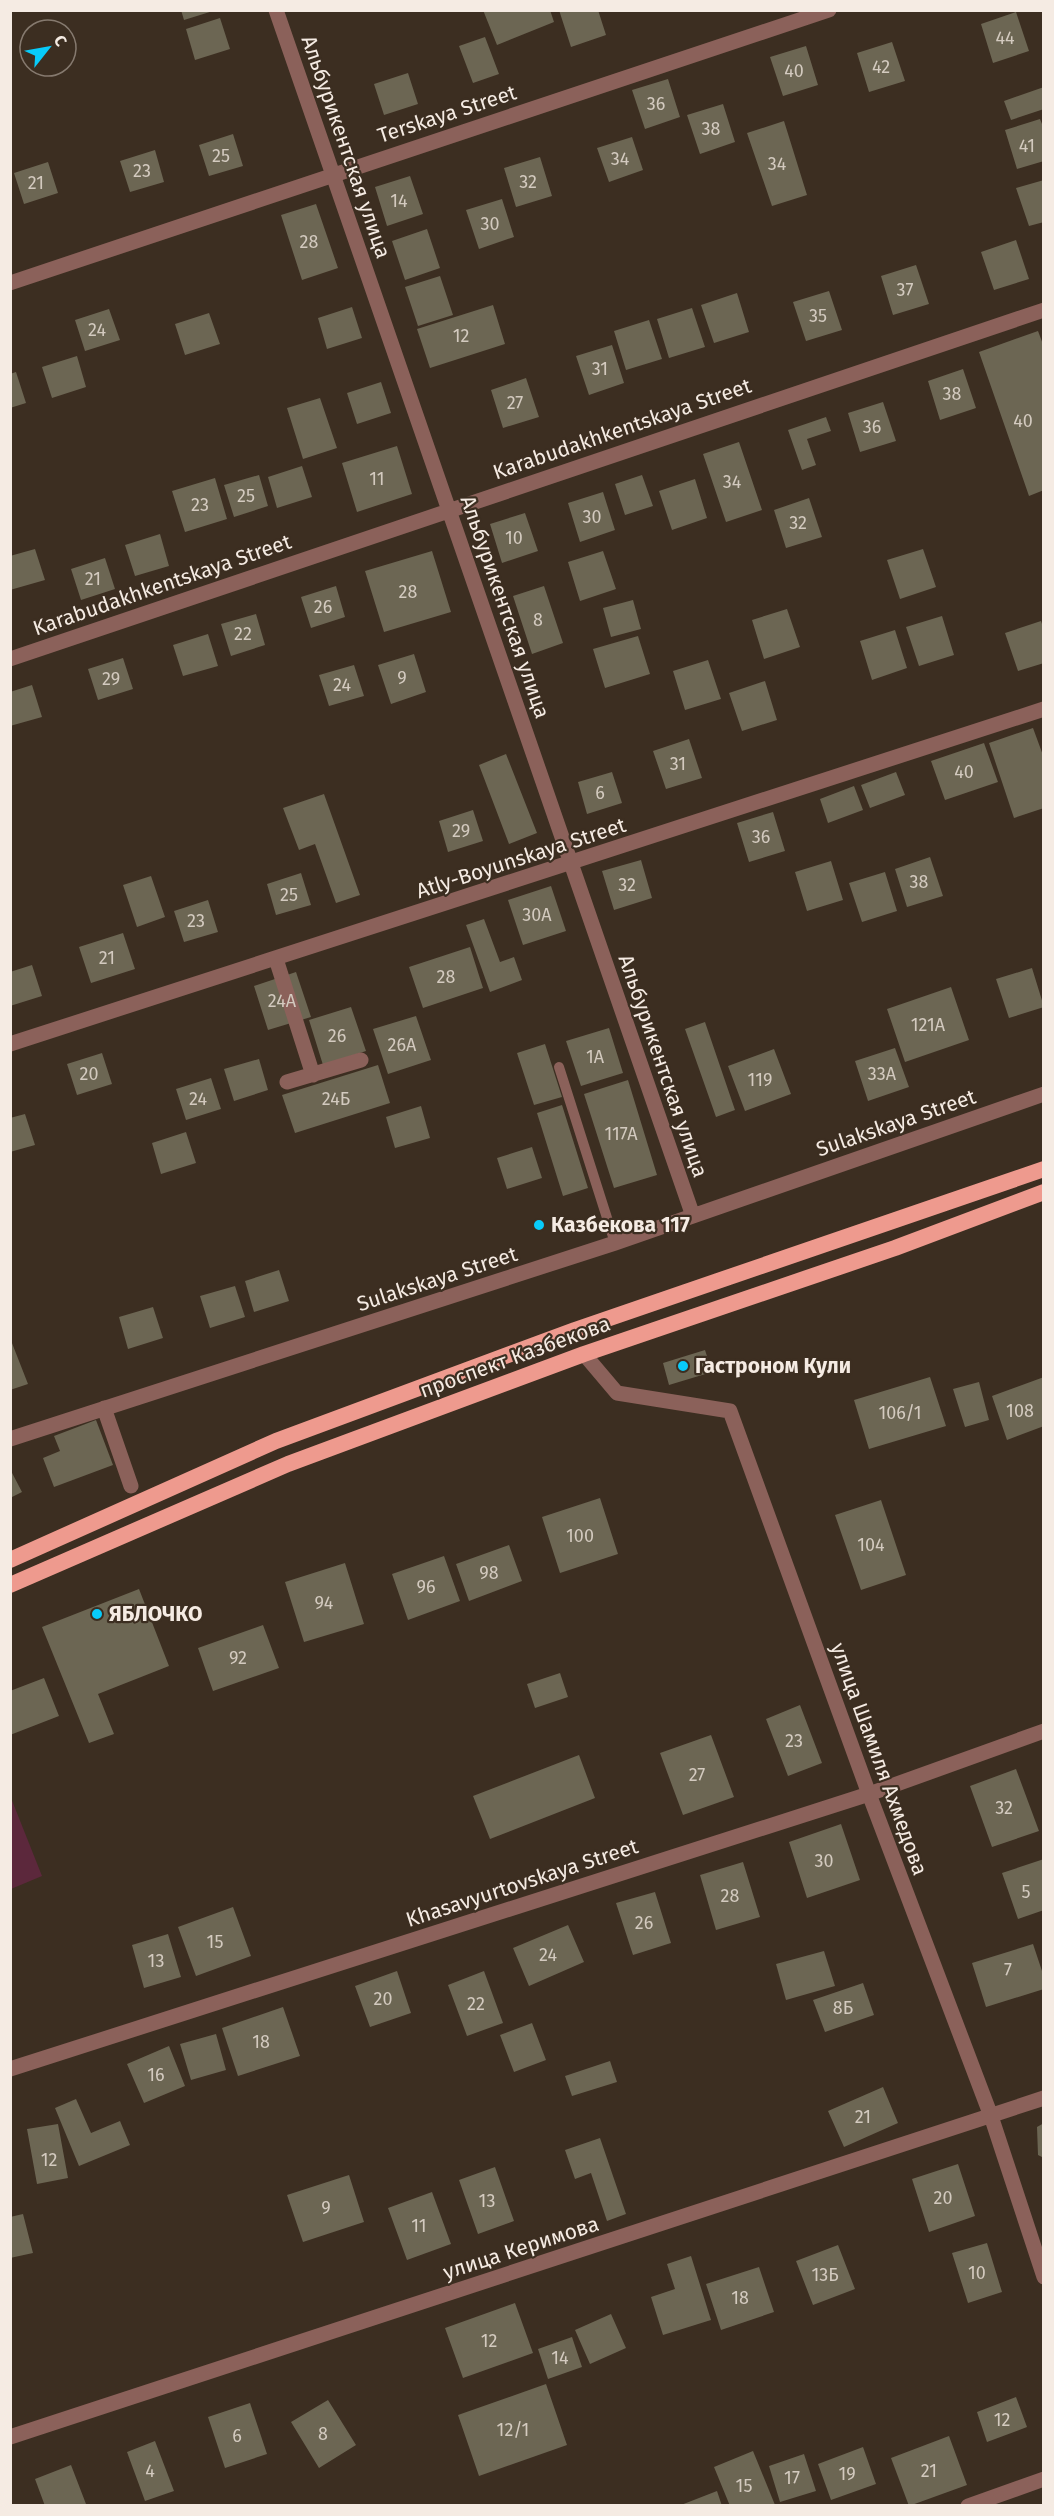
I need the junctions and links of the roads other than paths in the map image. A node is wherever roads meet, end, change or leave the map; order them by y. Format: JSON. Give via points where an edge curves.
{"nodes":[{"id":1,"x":276,"y":10,"type":"edge"},
{"id":2,"x":829,"y":10,"type":"edge"},
{"id":3,"x":333,"y":174,"type":"junction"},
{"id":4,"x":10,"y":283,"type":"edge"},
{"id":5,"x":1044,"y":310,"type":"edge"},
{"id":6,"x":449,"y":509,"type":"junction"},
{"id":7,"x":10,"y":659,"type":"edge"},
{"id":8,"x":1044,"y":709,"type":"edge"},
{"id":9,"x":572,"y":864,"type":"junction"},
{"id":10,"x":276,"y":959,"type":"junction"},
{"id":11,"x":10,"y":1044,"type":"edge"},
{"id":12,"x":362,"y":1060,"type":"dead end"},
{"id":13,"x":559,"y":1067,"type":"dead end"},
{"id":14,"x":313,"y":1075,"type":"junction"},
{"id":15,"x":287,"y":1082,"type":"dead end"},
{"id":16,"x":1044,"y":1094,"type":"edge"},
{"id":17,"x":1044,"y":1169,"type":"edge"},
{"id":18,"x":1044,"y":1192,"type":"edge"},
{"id":19,"x":693,"y":1216,"type":"junction"},
{"id":20,"x":615,"y":1243,"type":"junction"},
{"id":21,"x":584,"y":1354,"type":"junction"},
{"id":22,"x":104,"y":1408,"type":"junction"},
{"id":23,"x":10,"y":1438,"type":"edge"},
{"id":24,"x":131,"y":1486,"type":"dead end"},
{"id":25,"x":10,"y":1560,"type":"edge"},
{"id":26,"x":10,"y":1585,"type":"edge"},
{"id":27,"x":1044,"y":1731,"type":"edge"},
{"id":28,"x":869,"y":1794,"type":"junction"},
{"id":29,"x":10,"y":2069,"type":"edge"},
{"id":30,"x":1044,"y":2098,"type":"edge"},
{"id":31,"x":991,"y":2116,"type":"junction"},
{"id":32,"x":1044,"y":2277,"type":"edge"},
{"id":33,"x":10,"y":2437,"type":"edge"},
{"id":34,"x":1044,"y":2479,"type":"edge"},
{"id":35,"x":968,"y":2505,"type":"edge"}],
"edges":[{"from":1,"to":3,"type":"street","name":"Альбурикентская улица"},
{"from":2,"to":3,"type":"street","name":"Terskaya Street"},
{"from":3,"to":4,"type":"street","name":"Terskaya Street"},
{"from":3,"to":6,"type":"street","name":"Альбурикентская улица"},
{"from":5,"to":6,"type":"street","name":"Karabudakhkentskaya Street"},
{"from":6,"to":7,"type":"street","name":"Karabudakhkentskaya Street"},
{"from":6,"to":9,"type":"street","name":"Альбурикентская улица"},
{"from":8,"to":9,"type":"street","name":"Atly-Boyunskaya Street"},
{"from":9,"to":10,"type":"street","name":"Atly-Boyunskaya Street"},
{"from":9,"to":19,"type":"street","name":"Альбурикентская улица"},
{"from":10,"to":11,"type":"street","name":"Atly-Boyunskaya Street"},
{"from":10,"to":14,"type":"street"},
{"from":12,"to":14,"type":"street"},
{"from":13,"to":20,"type":"lane"},
{"from":14,"to":15,"type":"street"},
{"from":16,"to":19,"type":"street","name":"Sulakskaya Street"},
{"from":17,"to":25,"type":"highway","name":"проспект Казбекова","via":[[575,1330],[276,1441]]},
{"from":18,"to":21,"type":"highway","name":"проспект Казбекова","via":[[895,1248]]},
{"from":19,"to":20,"type":"street","name":"Sulakskaya Street"},
{"from":20,"to":22,"type":"street","name":"Sulakskaya Street"},
{"from":21,"to":26,"type":"highway","name":"проспект Казбекова","via":[[288,1464]]},
{"from":21,"to":28,"type":"street","name":"улица Шамиля Ахмедова","via":[[616,1393],[730,1411]]},
{"from":22,"to":23,"type":"street","name":"Sulakskaya Street"},
{"from":22,"to":24,"type":"street"},
{"from":27,"to":28,"type":"street","name":"Khasavyurtovskaya Street"},
{"from":28,"to":29,"type":"street","name":"Khasavyurtovskaya Street"},
{"from":28,"to":31,"type":"street","name":"улица Шамиля Ахмедова"},
{"from":30,"to":31,"type":"street","name":"улица Керимова"},
{"from":31,"to":32,"type":"street","name":"улица Шамиля Ахмедова"},
{"from":31,"to":33,"type":"street","name":"улица Керимова"},
{"from":34,"to":35,"type":"street"}]}
